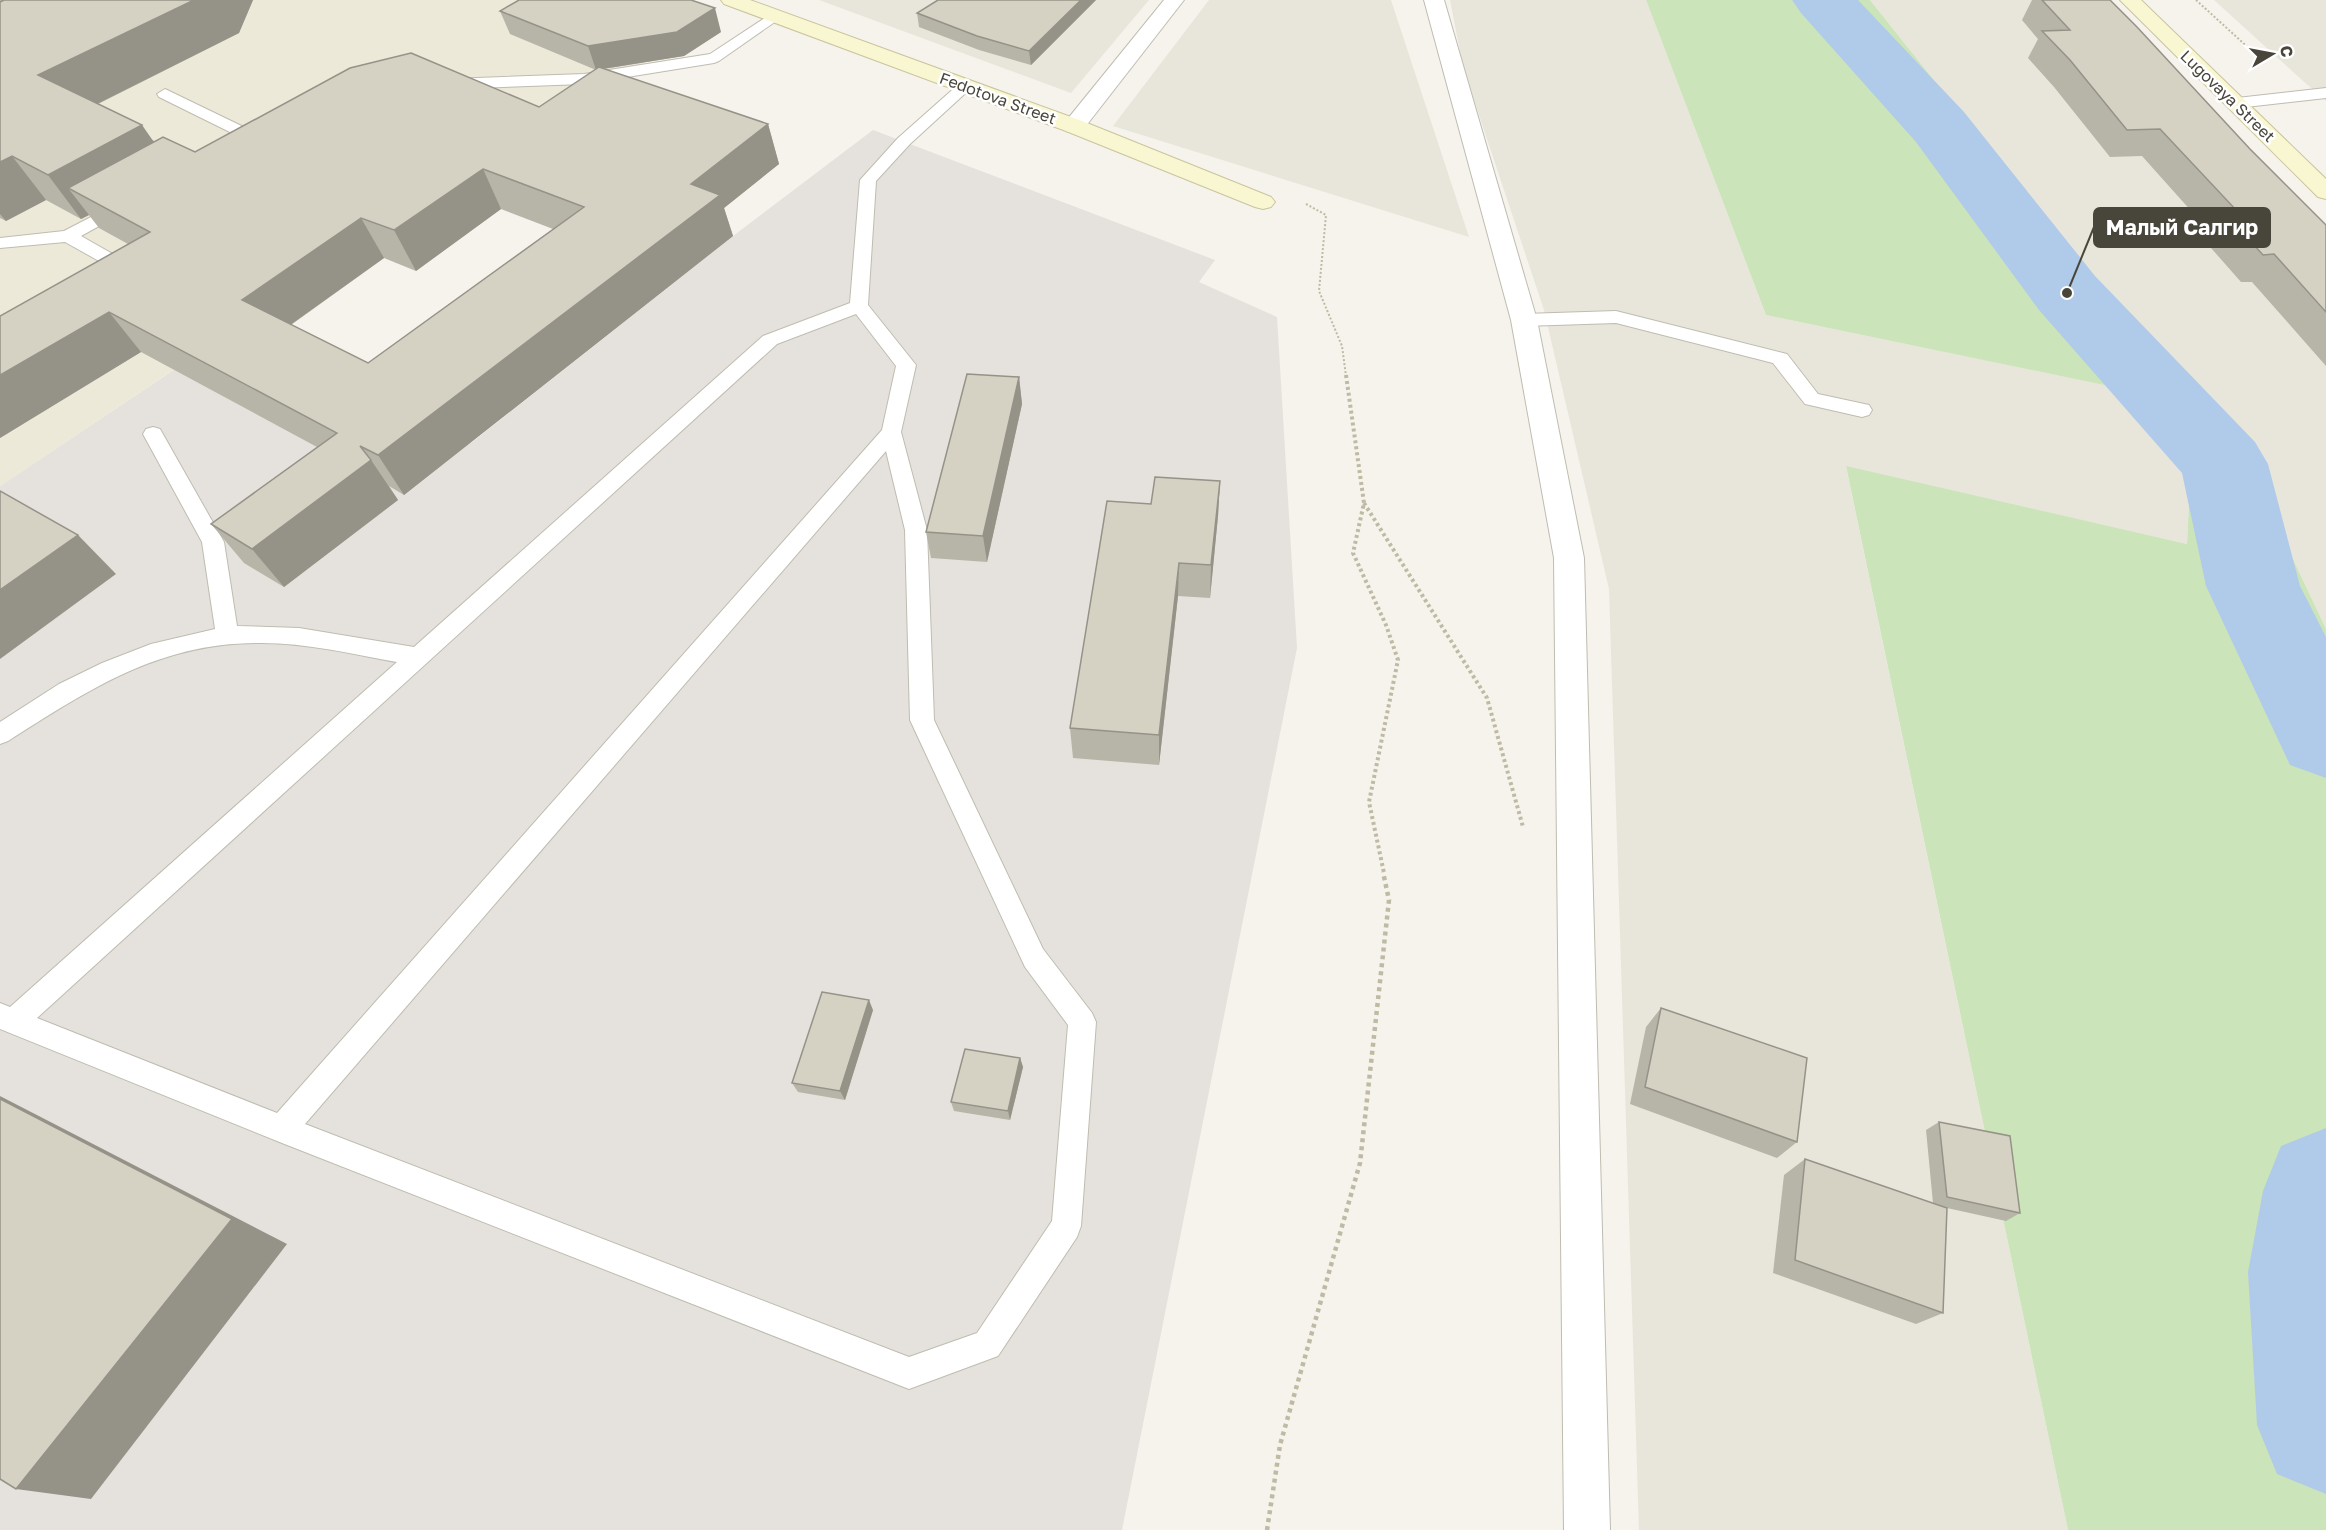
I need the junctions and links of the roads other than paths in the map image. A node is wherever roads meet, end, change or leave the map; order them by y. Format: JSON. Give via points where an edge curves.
{"nodes":[{"id":1,"x":731,"y":0,"type":"edge"},
{"id":2,"x":1174,"y":0,"type":"edge"},
{"id":3,"x":1434,"y":0,"type":"edge"},
{"id":4,"x":2130,"y":0,"type":"edge"},
{"id":5,"x":774,"y":16,"type":"junction"},
{"id":6,"x":430,"y":85,"type":"edge"},
{"id":7,"x":965,"y":86,"type":"junction"},
{"id":8,"x":2326,"y":93,"type":"edge"},
{"id":9,"x":165,"y":94,"type":"dead end"},
{"id":10,"x":2237,"y":103,"type":"junction"},
{"id":11,"x":1074,"y":126,"type":"junction"},
{"id":12,"x":228,"y":146,"type":"edge"},
{"id":13,"x":2326,"y":192,"type":"edge"},
{"id":14,"x":138,"y":197,"type":"edge"},
{"id":15,"x":1263,"y":202,"type":"road end"},
{"id":16,"x":68,"y":236,"type":"junction"},
{"id":17,"x":0,"y":243,"type":"edge"},
{"id":18,"x":81,"y":279,"type":"edge"},
{"id":19,"x":859,"y":306,"type":"junction"},
{"id":20,"x":1524,"y":320,"type":"junction"},
{"id":21,"x":1862,"y":410,"type":"dead end"},
{"id":22,"x":891,"y":432,"type":"junction"},
{"id":23,"x":153,"y":434,"type":"dead end"},
{"id":24,"x":226,"y":636,"type":"junction"},
{"id":25,"x":419,"y":657,"type":"junction"},
{"id":26,"x":0,"y":734,"type":"edge"},
{"id":27,"x":7,"y":1019,"type":"edge"},
{"id":28,"x":282,"y":1129,"type":"junction"},
{"id":29,"x":1587,"y":1530,"type":"edge"}],
"edges":[{"from":1,"to":5,"type":"street","name":"Fedotova Street"},
{"from":2,"to":11,"type":"street"},
{"from":3,"to":20,"type":"street"},
{"from":4,"to":10,"type":"street","name":"Lugovaya Street"},
{"from":5,"to":6,"type":"lane","via":[[714,58],[584,79]]},
{"from":5,"to":7,"type":"street","name":"Fedotova Street"},
{"from":7,"to":11,"type":"street","name":"Fedotova Street"},
{"from":7,"to":19,"type":"lane","via":[[868,180]]},
{"from":8,"to":10,"type":"lane"},
{"from":9,"to":12,"type":"lane","via":[[253,133]]},
{"from":10,"to":13,"type":"street","name":"Lugovaya Street"},
{"from":11,"to":15,"type":"street","name":"Fedotova Street"},
{"from":14,"to":16,"type":"lane"},
{"from":16,"to":17,"type":"lane"},
{"from":16,"to":18,"type":"lane","via":[[111,261]]},
{"from":19,"to":22,"type":"lane","via":[[906,364]]},
{"from":19,"to":25,"type":"lane","via":[[770,340]]},
{"from":20,"to":21,"type":"lane","via":[[1616,317],[1780,358],[1812,399]]},
{"from":20,"to":29,"type":"street","via":[[1569,558]]},
{"from":22,"to":28,"type":"lane"},
{"from":22,"to":28,"type":"lane","via":[[916,530],[922,720],[1034,958],[1082,1022],[1066,1226],[987,1345],[909,1373]]},
{"from":23,"to":24,"type":"lane","via":[[213,542]]},
{"from":24,"to":25,"type":"lane","via":[[283,635]]},
{"from":24,"to":26,"type":"lane","via":[[164,649],[109,669]]},
{"from":25,"to":27,"type":"lane"},
{"from":27,"to":28,"type":"lane"}]}
